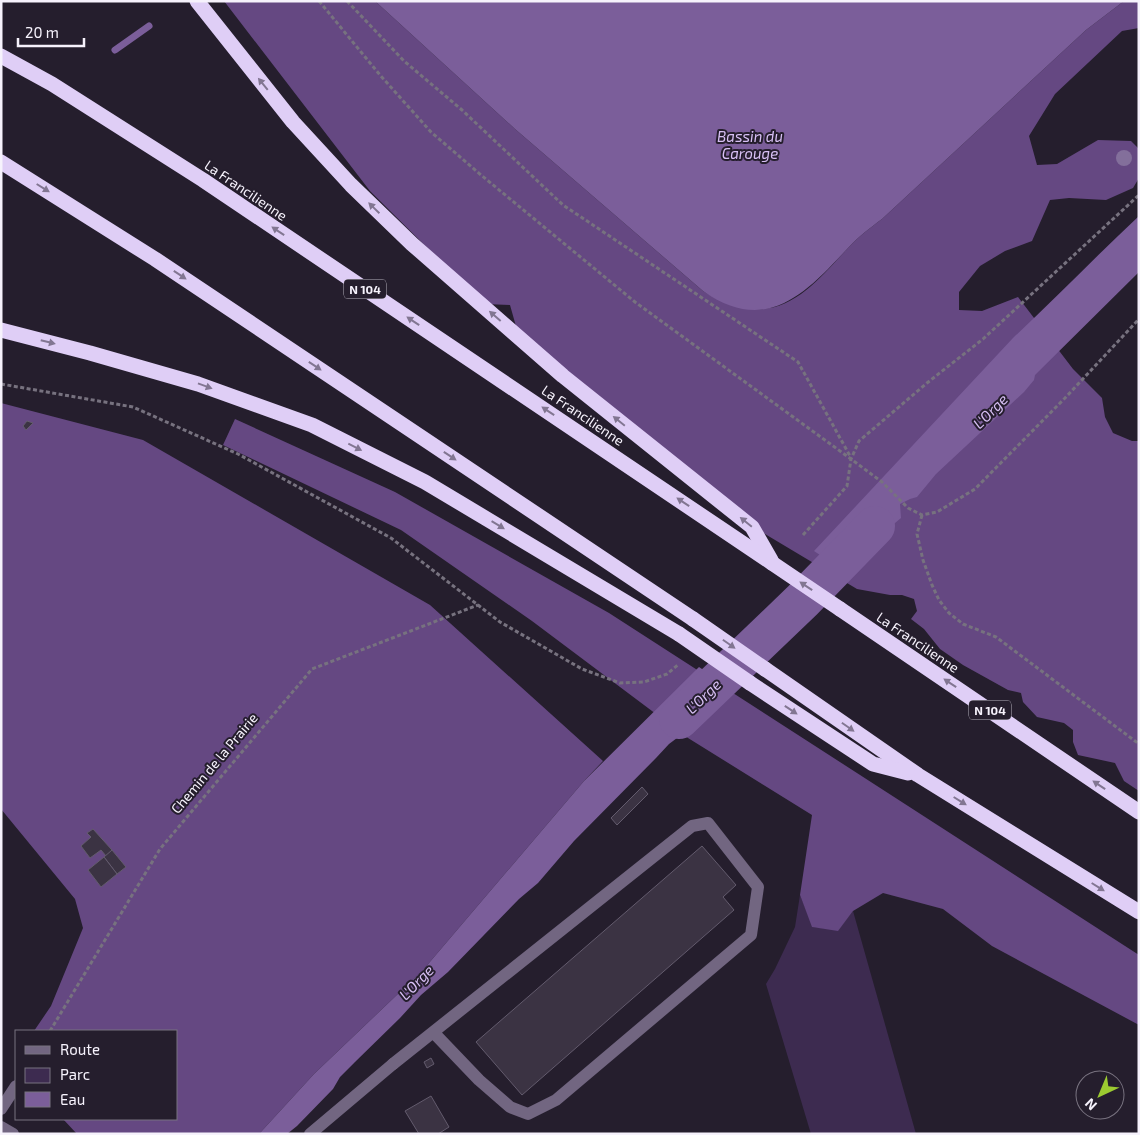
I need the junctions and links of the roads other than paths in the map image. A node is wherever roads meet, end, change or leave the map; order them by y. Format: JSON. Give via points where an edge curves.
{"nodes":[{"id":1,"x":197,"y":1,"type":"edge"},
{"id":2,"x":1,"y":56,"type":"edge"},
{"id":3,"x":1,"y":162,"type":"edge"},
{"id":4,"x":1,"y":330,"type":"edge"},
{"id":5,"x":772,"y":563,"type":"junction"},
{"id":6,"x":918,"y":775,"type":"junction"},
{"id":7,"x":1139,"y":812,"type":"edge"},
{"id":8,"x":1139,"y":912,"type":"edge"},
{"id":9,"x":434,"y":1033,"type":"junction"},
{"id":10,"x":15,"y":1088,"type":"edge"},
{"id":11,"x":1,"y":1109,"type":"edge"},
{"id":12,"x":1,"y":1127,"type":"edge"},
{"id":13,"x":13,"y":1134,"type":"edge"},
{"id":14,"x":310,"y":1134,"type":"edge"}],
"edges":[{"from":5,"to":1,"type":"highway","one_way":true,"via":[[752,527],[563,376],[351,186],[293,122]]},
{"from":5,"to":2,"type":"highway","name":"La Francilienne","number":"N 104","one_way":true,"via":[[211,186],[52,84]]},
{"from":3,"to":6,"type":"highway","one_way":true,"bridge":true,"via":[[164,264],[693,619]]},
{"from":4,"to":6,"type":"highway","one_way":true,"bridge":true,"via":[[198,384],[312,425],[425,482],[679,634],[873,764]]},
{"from":7,"to":5,"type":"highway","name":"La Francilienne","number":"N 104","one_way":true,"bridge":true},
{"from":6,"to":8,"type":"highway","one_way":true},
{"from":9,"to":9,"type":"street","via":[[692,826],[708,823],[758,887],[751,935],[556,1100],[528,1114],[510,1107]]},
{"from":9,"to":14,"type":"street"},
{"from":10,"to":11,"type":"street"},
{"from":12,"to":13,"type":"street"}]}
